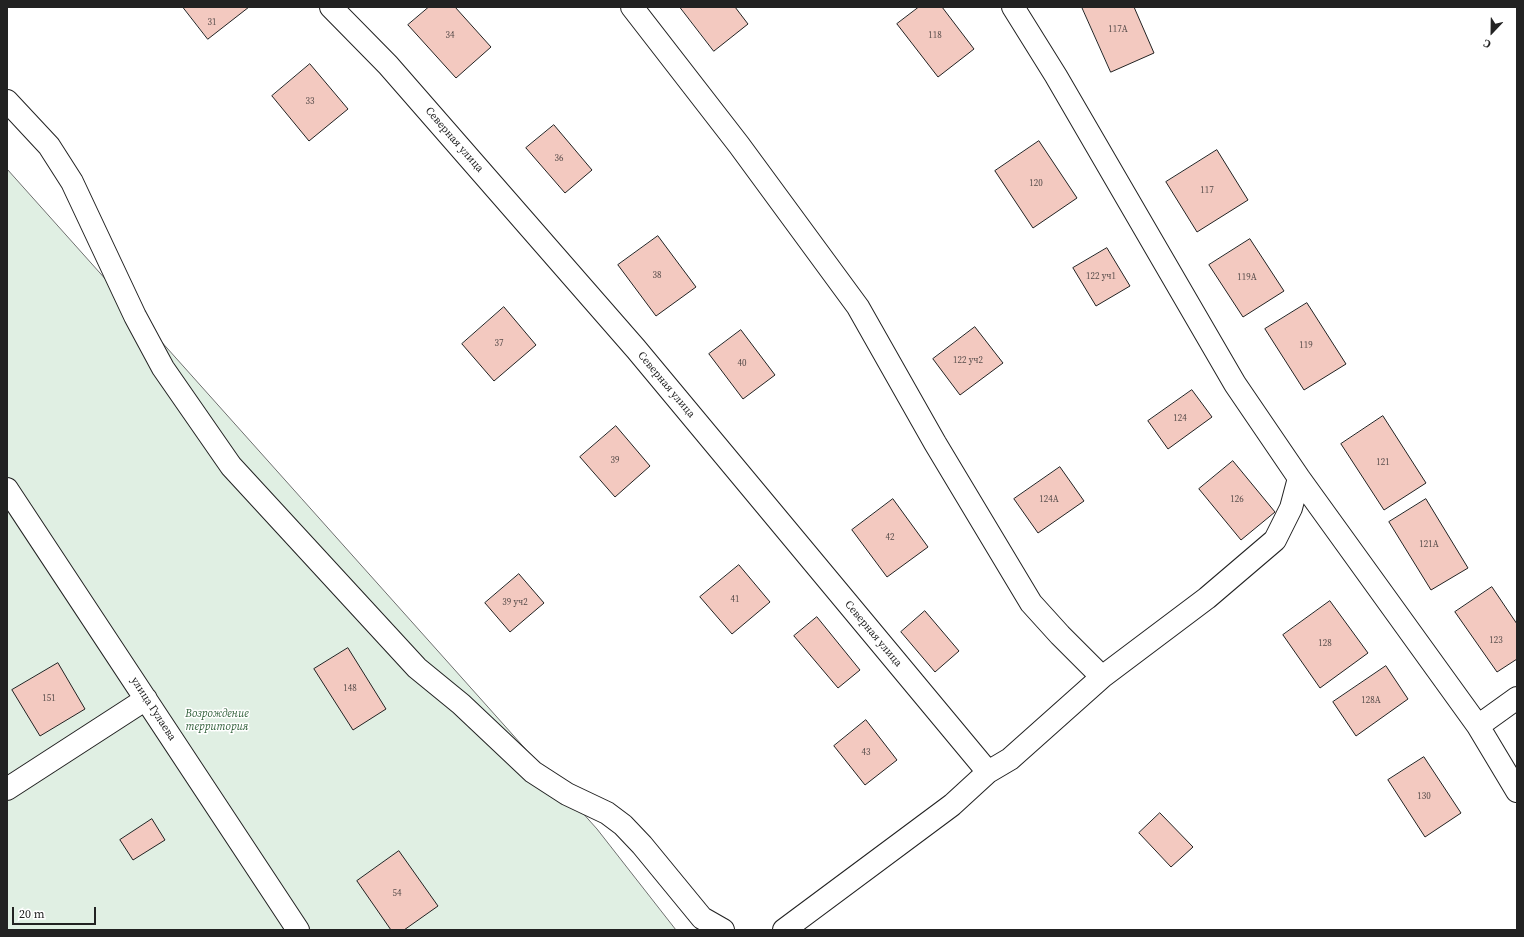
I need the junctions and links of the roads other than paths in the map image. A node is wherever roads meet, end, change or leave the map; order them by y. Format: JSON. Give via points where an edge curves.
{"nodes":[{"id":1,"x":331,"y":7,"type":"edge"},
{"id":2,"x":632,"y":7,"type":"edge"},
{"id":3,"x":1013,"y":7,"type":"edge"},
{"id":4,"x":7,"y":101,"type":"edge"},
{"id":5,"x":1300,"y":478,"type":"junction"},
{"id":6,"x":7,"y":489,"type":"edge"},
{"id":7,"x":1102,"y":677,"type":"junction"},
{"id":8,"x":1517,"y":698,"type":"edge"},
{"id":9,"x":146,"y":699,"type":"junction"},
{"id":10,"x":1478,"y":726,"type":"junction"},
{"id":11,"x":988,"y":772,"type":"junction"},
{"id":12,"x":7,"y":789,"type":"edge"},
{"id":13,"x":1517,"y":791,"type":"edge"},
{"id":14,"x":298,"y":930,"type":"edge"},
{"id":15,"x":723,"y":930,"type":"edge"},
{"id":16,"x":784,"y":930,"type":"edge"}],
"edges":[{"from":1,"to":11,"type":"street","name":"Северная улица","via":[[388,65],[636,348]]},
{"from":2,"to":7,"type":"street","via":[[739,145],[858,307],[1031,604]]},
{"from":3,"to":5,"type":"street","via":[[1056,76],[1235,384]]},
{"from":4,"to":15,"type":"street","via":[[49,146],[72,182],[134,316],[163,368],[231,466],[417,668],[461,704],[533,772],[567,794],[607,813],[623,825],[702,918]]},
{"from":5,"to":7,"type":"street","via":[[1291,508],[1275,540],[1207,598]]},
{"from":5,"to":10,"type":"street"},
{"from":6,"to":9,"type":"street","name":"улица Гулаева"},
{"from":7,"to":11,"type":"street","via":[[1010,758]]},
{"from":8,"to":10,"type":"street"},
{"from":9,"to":12,"type":"street"},
{"from":9,"to":14,"type":"street","name":"улица Гулаева"},
{"from":10,"to":13,"type":"street"},
{"from":11,"to":16,"type":"street","via":[[952,805]]}]}
